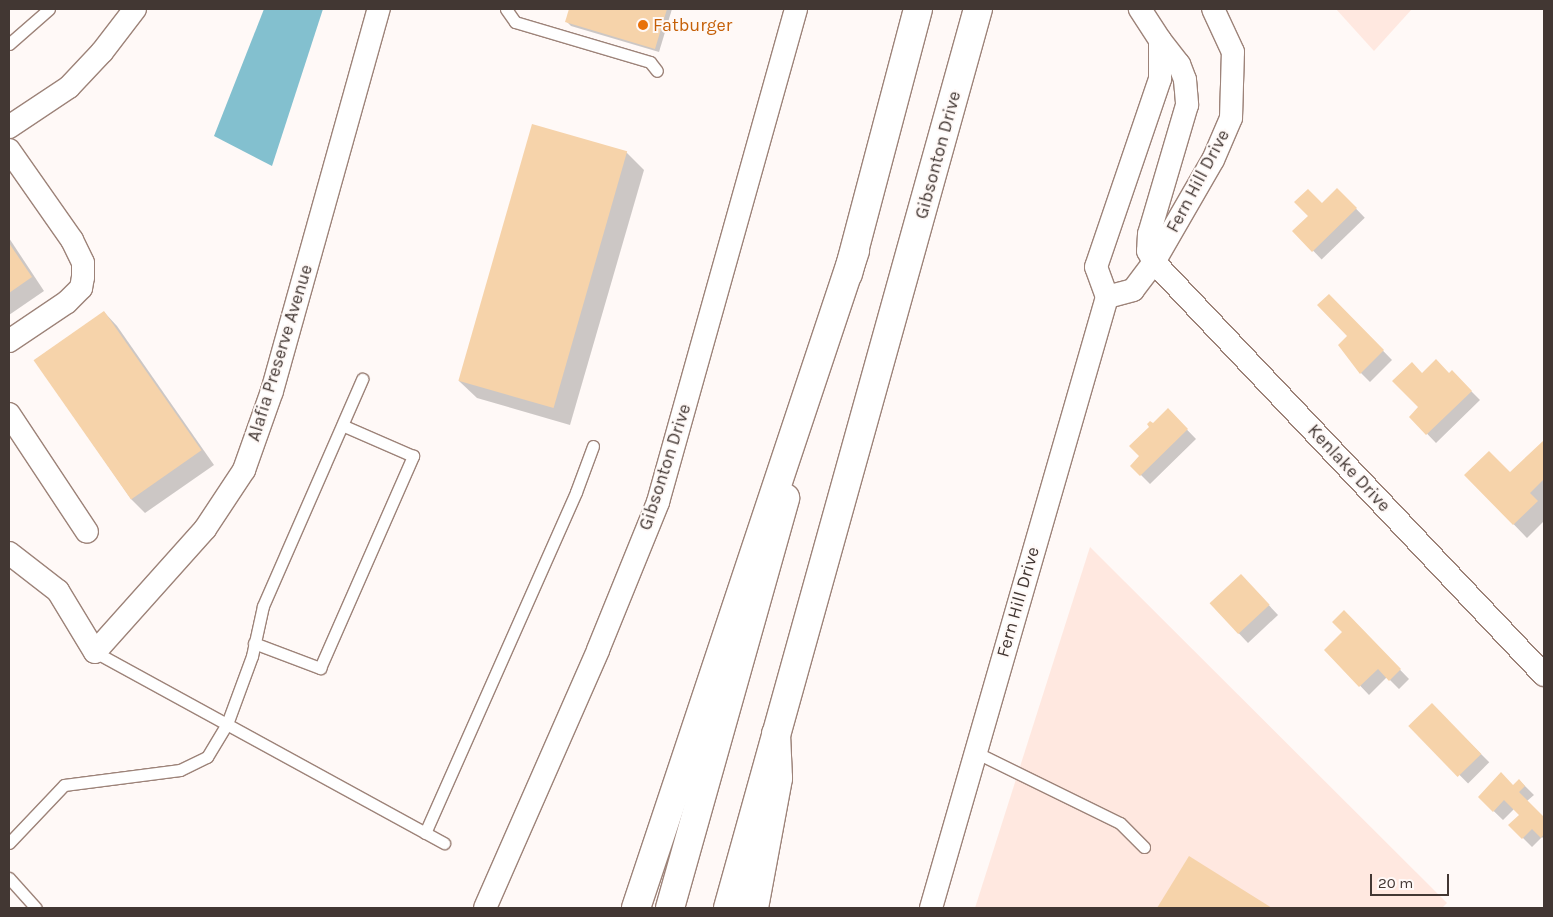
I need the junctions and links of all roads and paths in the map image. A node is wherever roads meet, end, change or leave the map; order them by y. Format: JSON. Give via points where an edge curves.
{"nodes":[{"id":1,"x":49,"y":9,"type":"edge"},
{"id":2,"x":135,"y":9,"type":"edge"},
{"id":3,"x":379,"y":9,"type":"edge"},
{"id":4,"x":506,"y":9,"type":"edge"},
{"id":5,"x":796,"y":9,"type":"edge"},
{"id":6,"x":918,"y":9,"type":"edge"},
{"id":7,"x":978,"y":9,"type":"edge"},
{"id":8,"x":1140,"y":9,"type":"edge"},
{"id":9,"x":1213,"y":9,"type":"edge"},
{"id":10,"x":1160,"y":40,"type":"junction"},
{"id":11,"x":9,"y":44,"type":"edge"},
{"id":12,"x":657,"y":71,"type":"dead end"},
{"id":13,"x":9,"y":127,"type":"edge"},
{"id":14,"x":9,"y":150,"type":"edge"},
{"id":15,"x":855,"y":251,"type":"junction"},
{"id":16,"x":1154,"y":262,"type":"junction"},
{"id":17,"x":1106,"y":297,"type":"junction"},
{"id":18,"x":9,"y":341,"type":"edge"},
{"id":19,"x":362,"y":379,"type":"dead end"},
{"id":20,"x":9,"y":414,"type":"edge"},
{"id":21,"x":342,"y":425,"type":"junction"},
{"id":22,"x":593,"y":446,"type":"dead end"},
{"id":23,"x":88,"y":532,"type":"dead end"},
{"id":24,"x":9,"y":554,"type":"edge"},
{"id":25,"x":254,"y":643,"type":"junction"},
{"id":26,"x":95,"y":652,"type":"junction"},
{"id":27,"x":1544,"y":675,"type":"edge"},
{"id":28,"x":227,"y":724,"type":"junction"},
{"id":29,"x":776,"y":734,"type":"junction"},
{"id":30,"x":975,"y":752,"type":"junction"},
{"id":31,"x":425,"y":832,"type":"junction"},
{"id":32,"x":9,"y":843,"type":"edge"},
{"id":33,"x":444,"y":843,"type":"dead end"},
{"id":34,"x":1144,"y":847,"type":"dead end"},
{"id":35,"x":9,"y":878,"type":"edge"},
{"id":36,"x":36,"y":908,"type":"edge"},
{"id":37,"x":485,"y":908,"type":"edge"},
{"id":38,"x":636,"y":908,"type":"edge"},
{"id":39,"x":670,"y":908,"type":"edge"},
{"id":40,"x":728,"y":908,"type":"edge"},
{"id":41,"x":754,"y":908,"type":"edge"},
{"id":42,"x":931,"y":908,"type":"edge"}],
"edges":[{"from":1,"to":11,"type":"lane"},
{"from":2,"to":13,"type":"street","via":[[102,52],[69,87]]},
{"from":3,"to":26,"type":"street","name":"Alafia Preserve Avenue","via":[[272,391],[244,470],[205,529]]},
{"from":4,"to":12,"type":"lane","via":[[515,22],[650,62]]},
{"from":5,"to":37,"type":"street","name":"Gibsonton Drive","via":[[658,502],[598,650]]},
{"from":6,"to":15,"type":"main road"},
{"from":7,"to":29,"type":"main road","name":"Gibsonton Drive"},
{"from":8,"to":10,"type":"street"},
{"from":9,"to":16,"type":"street","name":"Fern Hill Drive","via":[[1233,52],[1231,118],[1213,160]]},
{"from":10,"to":16,"type":"street","via":[[1179,64],[1185,80],[1186,105],[1149,234],[1148,251]]},
{"from":10,"to":17,"type":"street","via":[[1160,79],[1096,267]]},
{"from":14,"to":18,"type":"street","via":[[72,240],[83,263],[81,288],[67,302]]},
{"from":15,"to":38,"type":"main road"},
{"from":15,"to":39,"type":"main road"},
{"from":16,"to":17,"type":"street","name":"Fern Hill Drive","via":[[1133,290]]},
{"from":16,"to":27,"type":"street","name":"Kenlake Drive"},
{"from":17,"to":30,"type":"street","name":"Fern Hill Drive"},
{"from":19,"to":21,"type":"lane"},
{"from":20,"to":23,"type":"street"},
{"from":21,"to":25,"type":"lane","via":[[263,606]]},
{"from":21,"to":25,"type":"lane","via":[[413,456],[320,668]]},
{"from":22,"to":31,"type":"lane","via":[[576,492]]},
{"from":24,"to":26,"type":"street","via":[[58,591]]},
{"from":25,"to":28,"type":"lane"},
{"from":26,"to":28,"type":"lane"},
{"from":28,"to":31,"type":"lane"},
{"from":28,"to":32,"type":"lane","via":[[207,757],[180,770],[64,785]]},
{"from":29,"to":40,"type":"main road","name":"Gibsonton Drive"},
{"from":29,"to":41,"type":"main road","via":[[778,778]]},
{"from":30,"to":34,"type":"lane","via":[[1120,823]]},
{"from":30,"to":42,"type":"street","name":"Fern Hill Drive"},
{"from":31,"to":33,"type":"lane"},
{"from":35,"to":36,"type":"lane"}]}
